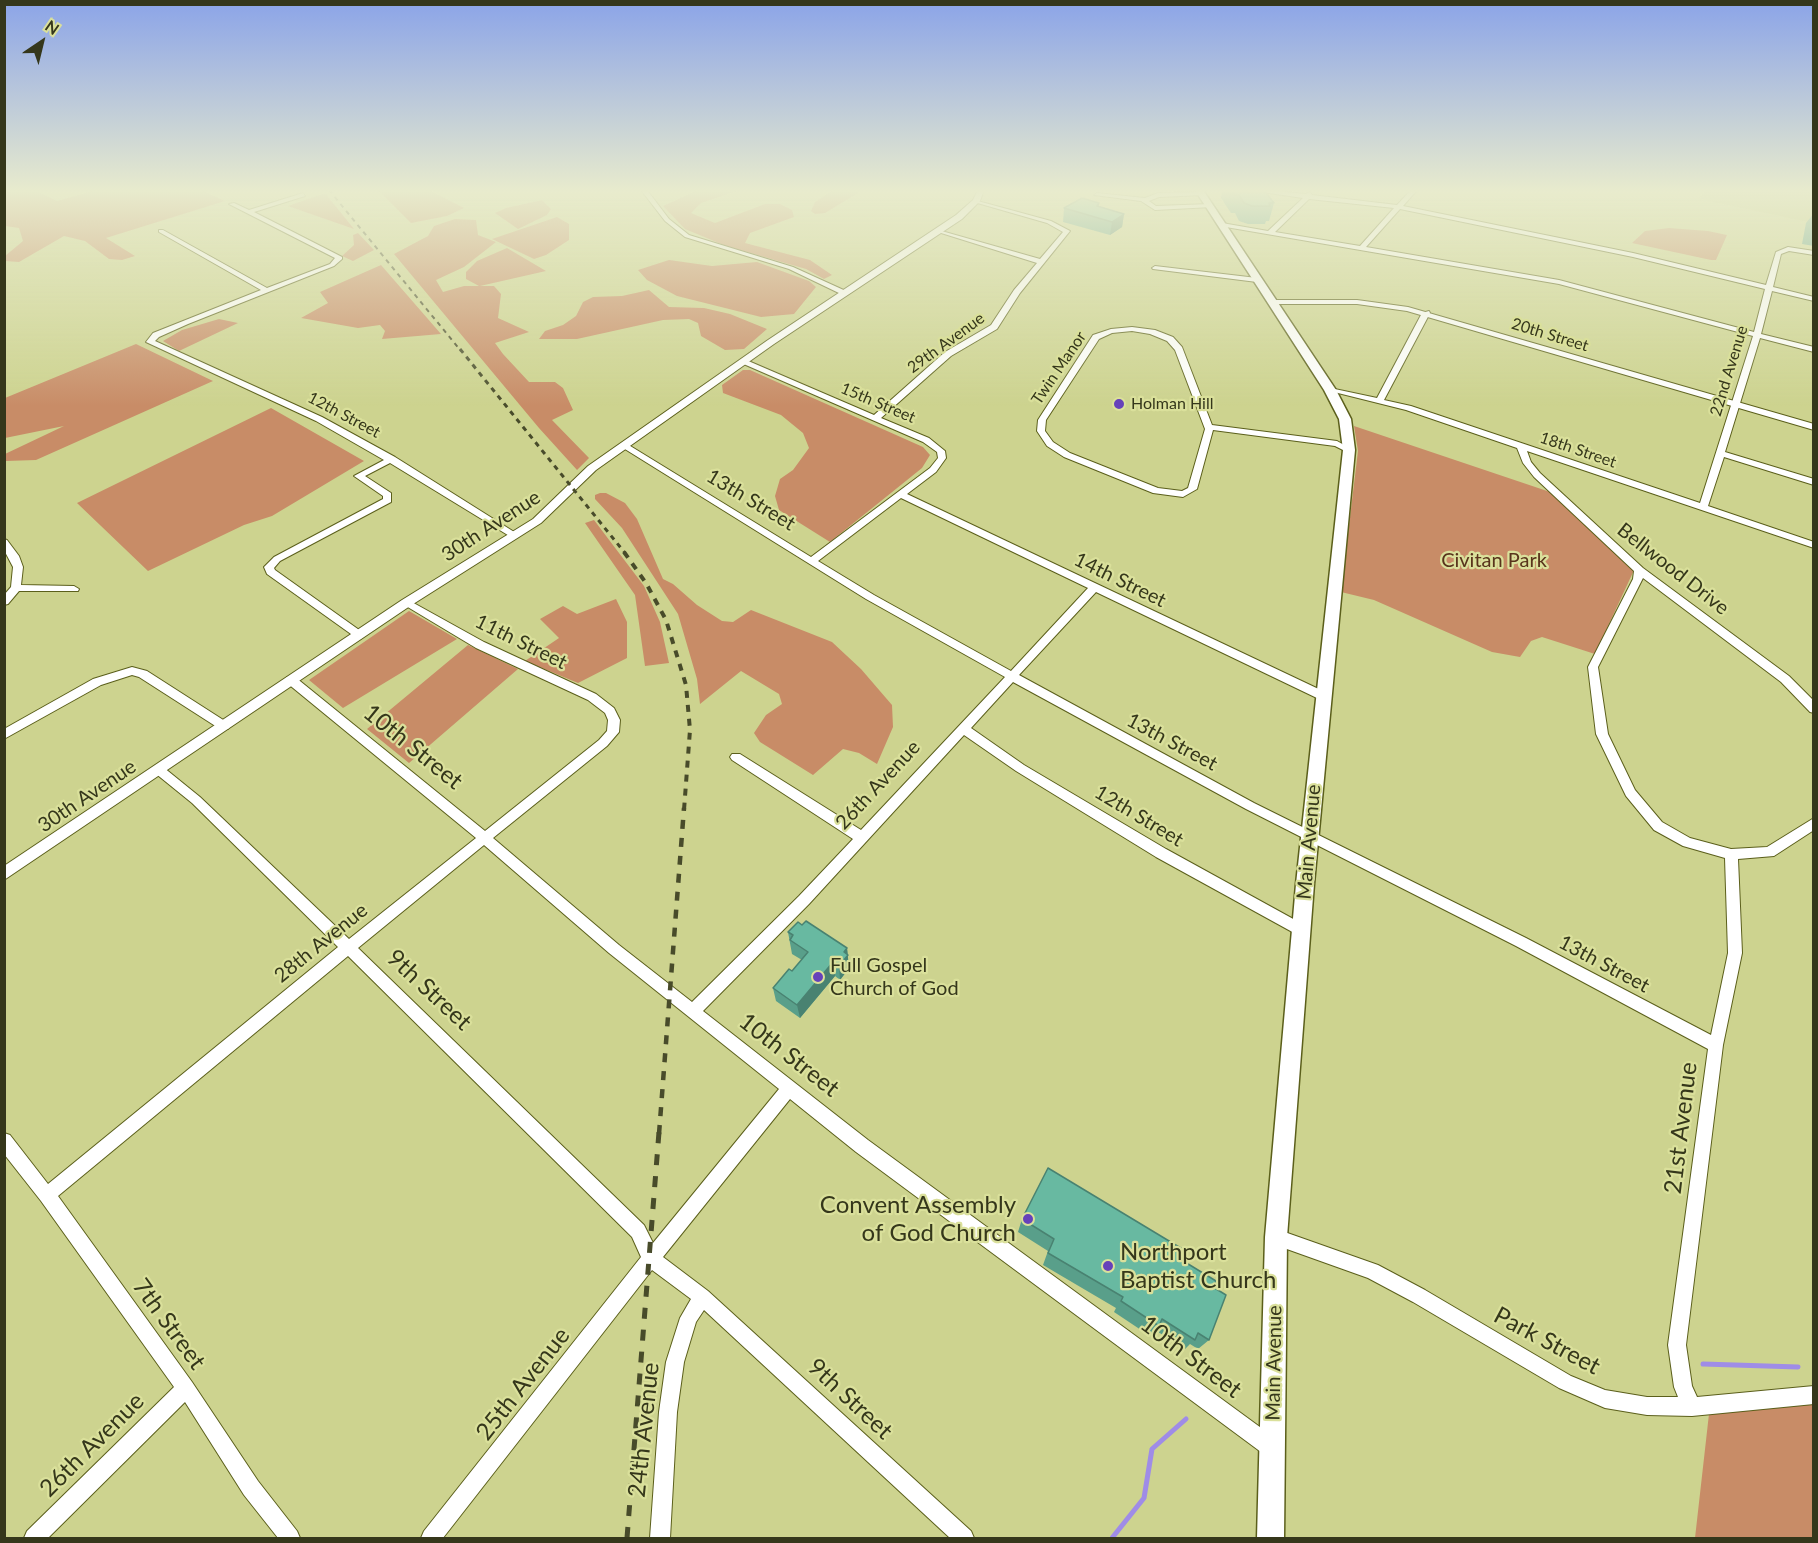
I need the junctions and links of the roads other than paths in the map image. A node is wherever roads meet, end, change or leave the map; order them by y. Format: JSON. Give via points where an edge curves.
{"nodes":[{"id":1,"x":216,"y":262,"type":"edge"},
{"id":2,"x":335,"y":262,"type":"edge"},
{"id":3,"x":772,"y":262,"type":"edge"},
{"id":4,"x":891,"y":262,"type":"edge"},
{"id":5,"x":1042,"y":262,"type":"edge"},
{"id":6,"x":1246,"y":262,"type":"edge"},
{"id":7,"x":1443,"y":262,"type":"edge"},
{"id":8,"x":1662,"y":262,"type":"edge"},
{"id":9,"x":1775,"y":262,"type":"edge"},
{"id":10,"x":1155,"y":268,"type":"dead end"},
{"id":11,"x":1257,"y":280,"type":"junction"},
{"id":12,"x":1768,"y":288,"type":"junction"},
{"id":13,"x":266,"y":290,"type":"junction"},
{"id":14,"x":844,"y":292,"type":"junction"},
{"id":15,"x":1814,"y":299,"type":"edge"},
{"id":16,"x":1273,"y":302,"type":"junction"},
{"id":17,"x":1426,"y":313,"type":"junction"},
{"id":18,"x":1756,"y":335,"type":"junction"},
{"id":19,"x":1814,"y":350,"type":"edge"},
{"id":20,"x":743,"y":362,"type":"junction"},
{"id":21,"x":1330,"y":390,"type":"junction"},
{"id":22,"x":1380,"y":400,"type":"junction"},
{"id":23,"x":1734,"y":404,"type":"junction"},
{"id":24,"x":875,"y":418,"type":"junction"},
{"id":25,"x":1814,"y":427,"type":"edge"},
{"id":26,"x":1208,"y":430,"type":"junction"},
{"id":27,"x":624,"y":446,"type":"junction"},
{"id":28,"x":1521,"y":447,"type":"junction"},
{"id":29,"x":1349,"y":450,"type":"junction"},
{"id":30,"x":1721,"y":453,"type":"junction"},
{"id":31,"x":392,"y":459,"type":"junction"},
{"id":32,"x":1814,"y":482,"type":"edge"},
{"id":33,"x":1179,"y":494,"type":"junction"},
{"id":34,"x":902,"y":495,"type":"junction"},
{"id":35,"x":1188,"y":505,"type":"dead end"},
{"id":36,"x":1703,"y":508,"type":"junction"},
{"id":37,"x":514,"y":536,"type":"junction"},
{"id":38,"x":4,"y":542,"type":"edge"},
{"id":39,"x":1814,"y":545,"type":"edge"},
{"id":40,"x":812,"y":561,"type":"junction"},
{"id":41,"x":1640,"y":570,"type":"junction"},
{"id":42,"x":1095,"y":587,"type":"junction"},
{"id":43,"x":16,"y":588,"type":"junction"},
{"id":44,"x":74,"y":589,"type":"dead end"},
{"id":45,"x":4,"y":602,"type":"edge"},
{"id":46,"x":406,"y":603,"type":"junction"},
{"id":47,"x":358,"y":635,"type":"junction"},
{"id":48,"x":1012,"y":676,"type":"junction"},
{"id":49,"x":291,"y":680,"type":"junction"},
{"id":50,"x":1323,"y":696,"type":"junction"},
{"id":51,"x":1814,"y":709,"type":"edge"},
{"id":52,"x":614,"y":720,"type":"joint"},
{"id":53,"x":224,"y":726,"type":"junction"},
{"id":54,"x":962,"y":728,"type":"junction"},
{"id":55,"x":4,"y":735,"type":"edge"},
{"id":56,"x":736,"y":757,"type":"dead end"},
{"id":57,"x":159,"y":770,"type":"junction"},
{"id":58,"x":1814,"y":823,"type":"edge"},
{"id":59,"x":1310,"y":836,"type":"junction"},
{"id":60,"x":861,"y":837,"type":"junction"},
{"id":61,"x":485,"y":839,"type":"junction"},
{"id":62,"x":1731,"y":854,"type":"junction"},
{"id":63,"x":4,"y":874,"type":"edge"},
{"id":64,"x":1301,"y":930,"type":"junction"},
{"id":65,"x":348,"y":949,"type":"junction"},
{"id":66,"x":693,"y":1011,"type":"junction"},
{"id":67,"x":1716,"y":1045,"type":"junction"},
{"id":68,"x":790,"y":1087,"type":"junction"},
{"id":69,"x":4,"y":1141,"type":"edge"},
{"id":70,"x":48,"y":1195,"type":"junction"},
{"id":71,"x":1276,"y":1237,"type":"junction"},
{"id":72,"x":651,"y":1258,"type":"junction"},
{"id":73,"x":702,"y":1297,"type":"junction"},
{"id":74,"x":186,"y":1388,"type":"junction"},
{"id":75,"x":1814,"y":1395,"type":"edge"},
{"id":76,"x":1692,"y":1407,"type":"junction"},
{"id":77,"x":1273,"y":1448,"type":"junction"},
{"id":78,"x":1272,"y":1537,"type":"edge"},
{"id":79,"x":34,"y":1539,"type":"edge"},
{"id":80,"x":290,"y":1539,"type":"edge"},
{"id":81,"x":431,"y":1539,"type":"edge"},
{"id":82,"x":660,"y":1539,"type":"edge"},
{"id":83,"x":964,"y":1539,"type":"edge"}],
"edges":[{"from":1,"to":13,"type":"street"},
{"from":2,"to":13,"type":"street"},
{"from":3,"to":14,"type":"street"},
{"from":4,"to":14,"type":"street","name":"30th Avenue"},
{"from":5,"to":24,"type":"street","name":"29th Avenue","via":[[994,327],[948,354]]},
{"from":6,"to":11,"type":"main road","name":"Main Avenue"},
{"from":7,"to":18,"type":"street","via":[[1559,282]]},
{"from":8,"to":12,"type":"street"},
{"from":9,"to":12,"type":"street","name":"22nd Avenue"},
{"from":10,"to":11,"type":"street"},
{"from":11,"to":16,"type":"main road","name":"Main Avenue"},
{"from":12,"to":15,"type":"street"},
{"from":12,"to":18,"type":"street","name":"22nd Avenue"},
{"from":13,"to":31,"type":"street","name":"12th Street","via":[[185,322],[156,335],[150,342],[310,414]]},
{"from":14,"to":20,"type":"street","name":"30th Avenue"},
{"from":16,"to":17,"type":"street","name":"20th Street","via":[[1357,302]]},
{"from":16,"to":21,"type":"main road","name":"Main Avenue"},
{"from":17,"to":22,"type":"street"},
{"from":17,"to":23,"type":"street","name":"20th Street"},
{"from":18,"to":19,"type":"street"},
{"from":18,"to":23,"type":"street","name":"22nd Avenue"},
{"from":20,"to":24,"type":"street","name":"15th Street"},
{"from":20,"to":27,"type":"street","name":"30th Avenue"},
{"from":21,"to":22,"type":"street","name":"18th Street"},
{"from":21,"to":29,"type":"main road","name":"Main Avenue","via":[[1345,419]]},
{"from":22,"to":28,"type":"street","name":"18th Street"},
{"from":23,"to":25,"type":"street","name":"20th Street"},
{"from":23,"to":30,"type":"street","name":"22nd Avenue"},
{"from":24,"to":34,"type":"street","name":"15th Street","via":[[926,440],[941,451],[942,458],[933,470]]},
{"from":26,"to":29,"type":"street"},
{"from":26,"to":33,"type":"street","via":[[1192,489]]},
{"from":26,"to":33,"type":"street","name":"Twin Manor","via":[[1179,349],[1170,339],[1132,329],[1096,337],[1042,420],[1041,431],[1050,444],[1067,454],[1144,487]]},
{"from":27,"to":37,"type":"street","name":"30th Avenue","via":[[585,475],[552,509]]},
{"from":27,"to":40,"type":"street","name":"13th Street"},
{"from":28,"to":36,"type":"street","name":"18th Street"},
{"from":28,"to":41,"type":"street","name":"Bellwood Drive","via":[[1537,475]]},
{"from":29,"to":50,"type":"main road","name":"Main Avenue"},
{"from":30,"to":32,"type":"street"},
{"from":30,"to":36,"type":"street","name":"22nd Avenue"},
{"from":31,"to":37,"type":"street","name":"12th Street"},
{"from":31,"to":47,"type":"street","via":[[359,476],[388,495],[388,500],[277,559],[269,567]]},
{"from":33,"to":35,"type":"street"},
{"from":34,"to":40,"type":"street"},
{"from":34,"to":42,"type":"street","name":"14th Street"},
{"from":36,"to":39,"type":"street","name":"18th Street"},
{"from":37,"to":46,"type":"street","name":"30th Avenue"},
{"from":38,"to":43,"type":"street","via":[[18,567]]},
{"from":40,"to":48,"type":"street","name":"13th Street"},
{"from":41,"to":51,"type":"street","name":"Bellwood Drive","via":[[1785,679]]},
{"from":41,"to":62,"type":"street","via":[[1593,667],[1602,734],[1630,793],[1658,826],[1687,842]]},
{"from":42,"to":48,"type":"street","name":"26th Avenue"},
{"from":42,"to":50,"type":"street","name":"14th Street"},
{"from":43,"to":44,"type":"street"},
{"from":43,"to":45,"type":"street"},
{"from":46,"to":47,"type":"street","name":"30th Avenue"},
{"from":46,"to":52,"type":"street","name":"11th Street","via":[[480,645],[592,697],[610,711]]},
{"from":47,"to":49,"type":"street","name":"30th Avenue"},
{"from":48,"to":54,"type":"street","name":"26th Avenue"},
{"from":48,"to":59,"type":"street","name":"13th Street"},
{"from":49,"to":53,"type":"street","name":"30th Avenue"},
{"from":49,"to":61,"type":"street","name":"10th Street"},
{"from":50,"to":59,"type":"main road","name":"Main Avenue"},
{"from":52,"to":61,"type":"street","name":"28th Avenue","via":[[613,732],[603,743]]},
{"from":53,"to":55,"type":"street","via":[[143,674],[132,671],[97,682]]},
{"from":53,"to":57,"type":"street","name":"30th Avenue"},
{"from":54,"to":60,"type":"street","name":"26th Avenue"},
{"from":54,"to":64,"type":"street","name":"12th Street","via":[[1020,768],[1161,853]]},
{"from":56,"to":60,"type":"street"},
{"from":57,"to":63,"type":"street","name":"30th Avenue"},
{"from":57,"to":65,"type":"street","name":"9th Street","via":[[204,808]]},
{"from":58,"to":62,"type":"street","via":[[1768,852]]},
{"from":59,"to":64,"type":"main road","name":"Main Avenue"},
{"from":59,"to":67,"type":"street","name":"13th Street"},
{"from":60,"to":66,"type":"street","name":"26th Avenue"},
{"from":61,"to":65,"type":"street","name":"28th Avenue"},
{"from":61,"to":66,"type":"street","name":"10th Street"},
{"from":62,"to":67,"type":"street","name":"21st Avenue","via":[[1735,953]]},
{"from":64,"to":71,"type":"main road","name":"Main Avenue"},
{"from":65,"to":70,"type":"street","name":"28th Avenue"},
{"from":65,"to":72,"type":"street","name":"9th Street","via":[[455,1049],[638,1232]]},
{"from":66,"to":68,"type":"street","name":"10th Street"},
{"from":67,"to":76,"type":"street","name":"21st Avenue","via":[[1677,1345],[1683,1387]]},
{"from":68,"to":72,"type":"street","name":"25th Avenue"},
{"from":68,"to":77,"type":"street","name":"10th Street","via":[[908,1180]]},
{"from":69,"to":70,"type":"street","name":"7th Street"},
{"from":70,"to":74,"type":"street","name":"7th Street"},
{"from":71,"to":76,"type":"street","name":"Park Street","via":[[1372,1271],[1565,1382],[1605,1399],[1647,1406]]},
{"from":71,"to":77,"type":"main road","name":"Main Avenue"},
{"from":72,"to":73,"type":"street"},
{"from":72,"to":81,"type":"street","name":"25th Avenue"},
{"from":73,"to":82,"type":"street","name":"24th Avenue","via":[[689,1318],[675,1362]]},
{"from":73,"to":83,"type":"street","name":"9th Street"},
{"from":74,"to":79,"type":"street","name":"26th Avenue"},
{"from":74,"to":80,"type":"street","name":"7th Street","via":[[251,1488]]},
{"from":75,"to":76,"type":"street","name":"Park Street"},
{"from":77,"to":78,"type":"main road","name":"Main Avenue"}]}
